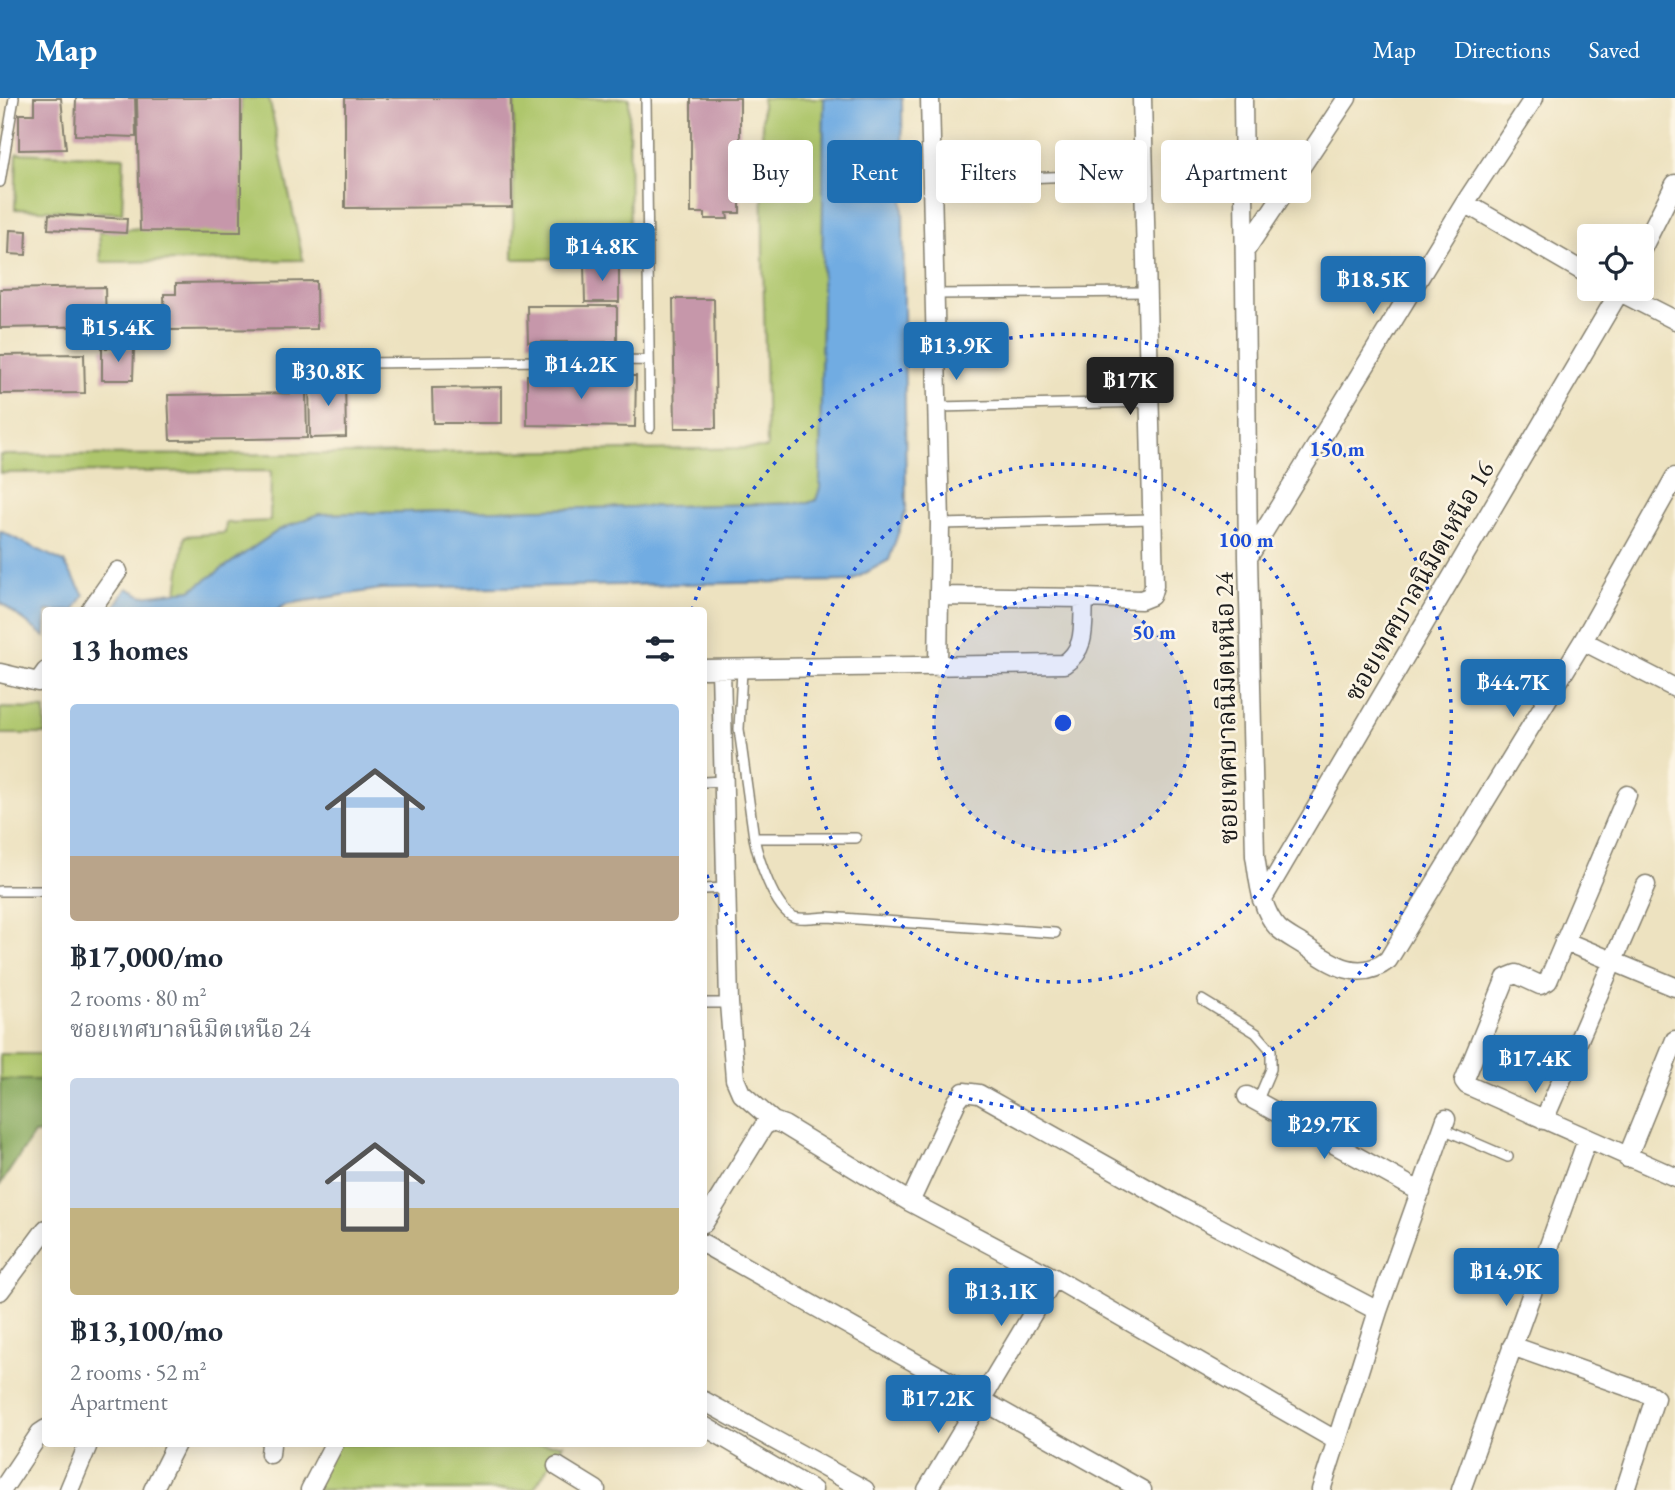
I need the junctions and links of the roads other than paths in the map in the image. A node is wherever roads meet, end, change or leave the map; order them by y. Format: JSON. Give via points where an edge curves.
{"nodes":[{"id":1,"x":14,"y":98,"type":"edge"},
{"id":2,"x":646,"y":98,"type":"edge"},
{"id":3,"x":930,"y":98,"type":"edge"},
{"id":4,"x":1142,"y":98,"type":"edge"},
{"id":5,"x":1243,"y":98,"type":"edge"},
{"id":6,"x":1347,"y":98,"type":"edge"},
{"id":7,"x":1534,"y":98,"type":"edge"},
{"id":8,"x":1143,"y":140,"type":"edge"},
{"id":9,"x":1055,"y":177,"type":"edge"},
{"id":10,"x":0,"y":182,"type":"edge"},
{"id":11,"x":932,"y":182,"type":"junction"},
{"id":12,"x":1675,"y":184,"type":"edge"},
{"id":13,"x":1145,"y":203,"type":"edge"},
{"id":14,"x":1465,"y":203,"type":"junction"},
{"id":15,"x":1654,"y":225,"type":"edge"},
{"id":16,"x":1245,"y":251,"type":"junction"},
{"id":17,"x":1577,"y":268,"type":"edge"},
{"id":18,"x":1147,"y":292,"type":"junction"},
{"id":19,"x":934,"y":294,"type":"junction"},
{"id":20,"x":1612,"y":301,"type":"edge"},
{"id":21,"x":1639,"y":301,"type":"edge"},
{"id":22,"x":1675,"y":320,"type":"edge"},
{"id":23,"x":649,"y":360,"type":"junction"},
{"id":24,"x":362,"y":363,"type":"dead end"},
{"id":25,"x":1149,"y":402,"type":"junction"},
{"id":26,"x":937,"y":407,"type":"junction"},
{"id":27,"x":650,"y":428,"type":"dead end"},
{"id":28,"x":1675,"y":477,"type":"edge"},
{"id":29,"x":1669,"y":499,"type":"edge"},
{"id":30,"x":1152,"y":519,"type":"junction"},
{"id":31,"x":940,"y":524,"type":"junction"},
{"id":32,"x":1248,"y":557,"type":"junction"},
{"id":33,"x":118,"y":571,"type":"dead end"},
{"id":34,"x":939,"y":596,"type":"junction"},
{"id":35,"x":1084,"y":598,"type":"junction"},
{"id":36,"x":93,"y":607,"type":"edge"},
{"id":37,"x":1583,"y":641,"type":"junction"},
{"id":38,"x":938,"y":667,"type":"junction"},
{"id":39,"x":712,"y":669,"type":"edge"},
{"id":40,"x":742,"y":670,"type":"junction"},
{"id":41,"x":0,"y":673,"type":"edge"},
{"id":42,"x":42,"y":679,"type":"edge"},
{"id":43,"x":1675,"y":688,"type":"edge"},
{"id":44,"x":707,"y":782,"type":"edge"},
{"id":45,"x":723,"y":782,"type":"junction"},
{"id":46,"x":1627,"y":795,"type":"dead end"},
{"id":47,"x":754,"y":838,"type":"junction"},
{"id":48,"x":856,"y":838,"type":"dead end"},
{"id":49,"x":1646,"y":885,"type":"dead end"},
{"id":50,"x":725,"y":888,"type":"junction"},
{"id":51,"x":707,"y":889,"type":"edge"},
{"id":52,"x":0,"y":891,"type":"edge"},
{"id":53,"x":42,"y":891,"type":"edge"},
{"id":54,"x":1262,"y":900,"type":"junction"},
{"id":55,"x":1055,"y":933,"type":"dead end"},
{"id":56,"x":1564,"y":941,"type":"junction"},
{"id":57,"x":1615,"y":962,"type":"junction"},
{"id":58,"x":1675,"y":987,"type":"edge"},
{"id":59,"x":1202,"y":1000,"type":"dead end"},
{"id":60,"x":707,"y":1003,"type":"edge"},
{"id":61,"x":729,"y":1003,"type":"junction"},
{"id":62,"x":1675,"y":1040,"type":"edge"},
{"id":63,"x":1252,"y":1099,"type":"joint"},
{"id":64,"x":1544,"y":1120,"type":"junction"},
{"id":65,"x":773,"y":1121,"type":"junction"},
{"id":66,"x":1445,"y":1124,"type":"joint"},
{"id":67,"x":1587,"y":1140,"type":"junction"},
{"id":68,"x":1508,"y":1157,"type":"dead end"},
{"id":69,"x":1627,"y":1158,"type":"junction"},
{"id":70,"x":1675,"y":1177,"type":"edge"},
{"id":71,"x":1421,"y":1192,"type":"junction"},
{"id":72,"x":910,"y":1202,"type":"junction"},
{"id":73,"x":707,"y":1218,"type":"edge"},
{"id":74,"x":42,"y":1233,"type":"edge"},
{"id":75,"x":707,"y":1246,"type":"edge"},
{"id":76,"x":1054,"y":1278,"type":"junction"},
{"id":77,"x":0,"y":1291,"type":"edge"},
{"id":78,"x":1378,"y":1311,"type":"junction"},
{"id":79,"x":1512,"y":1346,"type":"junction"},
{"id":80,"x":981,"y":1399,"type":"junction"},
{"id":81,"x":707,"y":1403,"type":"edge"},
{"id":82,"x":707,"y":1428,"type":"edge"},
{"id":83,"x":42,"y":1432,"type":"edge"},
{"id":84,"x":1337,"y":1441,"type":"junction"},
{"id":85,"x":84,"y":1447,"type":"edge"},
{"id":86,"x":174,"y":1447,"type":"edge"},
{"id":87,"x":332,"y":1447,"type":"edge"},
{"id":88,"x":557,"y":1466,"type":"dead end"},
{"id":89,"x":2,"y":1490,"type":"edge"},
{"id":90,"x":69,"y":1490,"type":"edge"},
{"id":91,"x":153,"y":1490,"type":"edge"},
{"id":92,"x":310,"y":1490,"type":"edge"},
{"id":93,"x":596,"y":1490,"type":"edge"},
{"id":94,"x":813,"y":1490,"type":"edge"},
{"id":95,"x":865,"y":1490,"type":"edge"},
{"id":96,"x":927,"y":1490,"type":"edge"},
{"id":97,"x":1142,"y":1490,"type":"edge"},
{"id":98,"x":1321,"y":1490,"type":"edge"},
{"id":99,"x":1461,"y":1490,"type":"edge"},
{"id":100,"x":1625,"y":1490,"type":"edge"}],
"edges":[{"from":1,"to":10,"type":"lane"},
{"from":2,"to":23,"type":"lane"},
{"from":3,"to":11,"type":"street"},
{"from":4,"to":8,"type":"street"},
{"from":5,"to":16,"type":"street","name":"ซอยเทศบาลนิมิตเหนือ 24"},
{"from":6,"to":16,"type":"street"},
{"from":7,"to":14,"type":"street"},
{"from":9,"to":11,"type":"lane"},
{"from":11,"to":19,"type":"street"},
{"from":12,"to":15,"type":"street"},
{"from":13,"to":18,"type":"street"},
{"from":14,"to":17,"type":"street"},
{"from":14,"to":32,"type":"street"},
{"from":16,"to":32,"type":"street","name":"ซอยเทศบาลนิมิตเหนือ 24"},
{"from":18,"to":19,"type":"lane"},
{"from":18,"to":25,"type":"street"},
{"from":19,"to":26,"type":"street"},
{"from":20,"to":54,"type":"street","name":"ซอยเทศบาลนิมิตเหนือ 16"},
{"from":21,"to":22,"type":"street"},
{"from":23,"to":24,"type":"lane"},
{"from":23,"to":27,"type":"lane"},
{"from":25,"to":26,"type":"lane"},
{"from":25,"to":30,"type":"street"},
{"from":26,"to":31,"type":"street"},
{"from":28,"to":29,"type":"street"},
{"from":29,"to":37,"type":"street"},
{"from":30,"to":31,"type":"lane"},
{"from":30,"to":35,"type":"street","via":[[1151,596],[1141,600]]},
{"from":31,"to":34,"type":"street"},
{"from":32,"to":54,"type":"street","name":"ซอยเทศบาลนิมิตเหนือ 24","via":[[1255,856]]},
{"from":33,"to":36,"type":"street"},
{"from":34,"to":35,"type":"street"},
{"from":34,"to":38,"type":"street"},
{"from":35,"to":38,"type":"street","via":[[1081,646],[1064,664]]},
{"from":37,"to":43,"type":"street"},
{"from":37,"to":54,"type":"street","name":"ซอยเทศบาลนิมิตเหนือ 24","via":[[1388,960],[1357,972],[1328,962],[1277,927]]},
{"from":38,"to":40,"type":"street"},
{"from":39,"to":40,"type":"street"},
{"from":39,"to":45,"type":"street"},
{"from":40,"to":47,"type":"lane","via":[[739,729]]},
{"from":41,"to":42,"type":"street"},
{"from":44,"to":45,"type":"lane"},
{"from":45,"to":50,"type":"street"},
{"from":46,"to":56,"type":"street"},
{"from":47,"to":48,"type":"lane"},
{"from":47,"to":55,"type":"lane","via":[[778,904],[794,917]]},
{"from":49,"to":57,"type":"street"},
{"from":50,"to":51,"type":"lane"},
{"from":50,"to":61,"type":"street"},
{"from":52,"to":53,"type":"lane"},
{"from":56,"to":57,"type":"street"},
{"from":56,"to":64,"type":"street","via":[[1545,984],[1516,974],[1506,978],[1464,1081]]},
{"from":57,"to":58,"type":"street"},
{"from":57,"to":64,"type":"street"},
{"from":59,"to":63,"type":"lane","via":[[1256,1033],[1271,1050],[1271,1069]]},
{"from":60,"to":61,"type":"lane"},
{"from":61,"to":65,"type":"street","via":[[737,1087]]},
{"from":62,"to":69,"type":"street"},
{"from":63,"to":71,"type":"street"},
{"from":64,"to":67,"type":"street"},
{"from":65,"to":72,"type":"street"},
{"from":65,"to":73,"type":"street","via":[[764,1126]]},
{"from":66,"to":68,"type":"lane"},
{"from":66,"to":71,"type":"street"},
{"from":67,"to":69,"type":"street"},
{"from":67,"to":79,"type":"street"},
{"from":69,"to":70,"type":"street"},
{"from":71,"to":78,"type":"street"},
{"from":72,"to":76,"type":"street"},
{"from":72,"to":78,"type":"street","via":[[957,1101],[971,1091]]},
{"from":74,"to":77,"type":"street"},
{"from":75,"to":80,"type":"street"},
{"from":76,"to":80,"type":"street"},
{"from":76,"to":84,"type":"street"},
{"from":78,"to":84,"type":"street"},
{"from":79,"to":99,"type":"street"},
{"from":79,"to":100,"type":"street","via":[[1655,1398]]},
{"from":80,"to":96,"type":"street"},
{"from":80,"to":97,"type":"street"},
{"from":81,"to":95,"type":"street"},
{"from":82,"to":94,"type":"street"},
{"from":83,"to":89,"type":"street"},
{"from":84,"to":98,"type":"street"},
{"from":85,"to":90,"type":"street"},
{"from":86,"to":91,"type":"street"},
{"from":87,"to":92,"type":"street"},
{"from":88,"to":93,"type":"street"}]}
